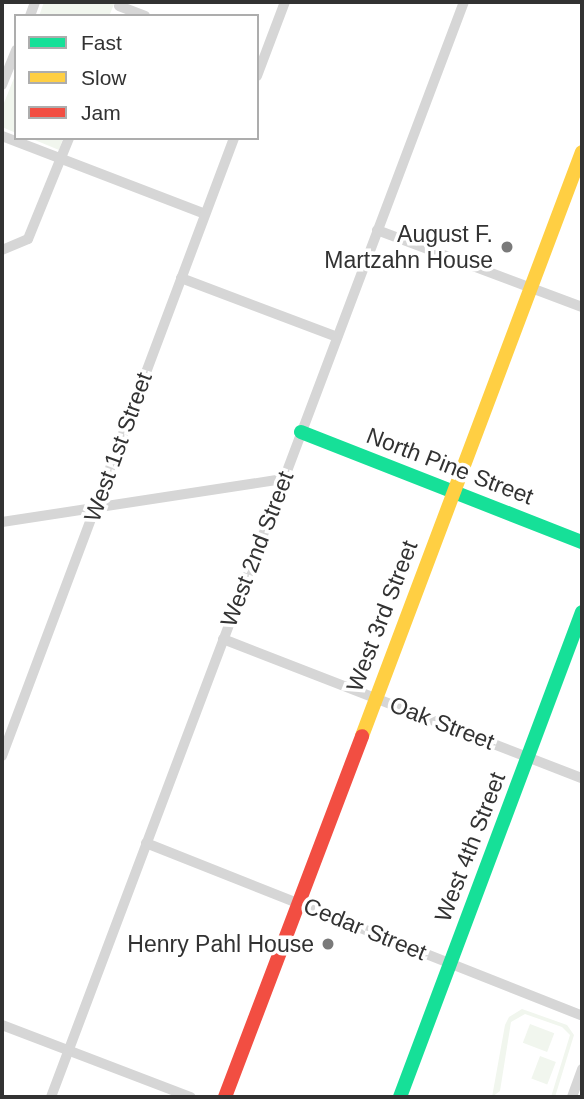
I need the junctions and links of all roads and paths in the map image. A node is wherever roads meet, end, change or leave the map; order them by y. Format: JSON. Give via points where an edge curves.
{"nodes":[{"id":1,"x":285,"y":2,"type":"edge"},
{"id":2,"x":464,"y":2,"type":"edge"},
{"id":3,"x":118,"y":8,"type":"edge"},
{"id":4,"x":138,"y":14,"type":"edge"},
{"id":5,"x":14,"y":55,"type":"edge"},
{"id":6,"x":260,"y":59,"type":"edge"},
{"id":7,"x":2,"y":85,"type":"edge"},
{"id":8,"x":2,"y":136,"type":"edge"},
{"id":9,"x":68,"y":140,"type":"edge"},
{"id":10,"x":233,"y":140,"type":"edge"},
{"id":11,"x":582,"y":152,"type":"edge"},
{"id":12,"x":61,"y":159,"type":"junction"},
{"id":13,"x":205,"y":214,"type":"junction"},
{"id":14,"x":377,"y":230,"type":"junction"},
{"id":15,"x":2,"y":250,"type":"edge"},
{"id":16,"x":181,"y":278,"type":"junction"},
{"id":17,"x":532,"y":287,"type":"junction"},
{"id":18,"x":582,"y":307,"type":"edge"},
{"id":19,"x":337,"y":337,"type":"junction"},
{"id":20,"x":301,"y":432,"type":"junction"},
{"id":21,"x":283,"y":479,"type":"junction"},
{"id":22,"x":454,"y":492,"type":"junction"},
{"id":23,"x":96,"y":507,"type":"junction"},
{"id":24,"x":2,"y":522,"type":"edge"},
{"id":25,"x":582,"y":542,"type":"edge"},
{"id":26,"x":582,"y":612,"type":"edge"},
{"id":27,"x":223,"y":639,"type":"junction"},
{"id":28,"x":376,"y":697,"type":"junction"},
{"id":29,"x":2,"y":756,"type":"edge"},
{"id":30,"x":529,"y":757,"type":"junction"},
{"id":31,"x":582,"y":778,"type":"edge"},
{"id":32,"x":146,"y":843,"type":"junction"},
{"id":33,"x":299,"y":902,"type":"junction"},
{"id":34,"x":451,"y":963,"type":"junction"},
{"id":35,"x":582,"y":1017,"type":"edge"},
{"id":36,"x":2,"y":1025,"type":"edge"},
{"id":37,"x":69,"y":1050,"type":"junction"},
{"id":38,"x":582,"y":1069,"type":"edge"},
{"id":39,"x":51,"y":1097,"type":"edge"},
{"id":40,"x":191,"y":1097,"type":"edge"},
{"id":41,"x":225,"y":1097,"type":"edge"},
{"id":42,"x":400,"y":1097,"type":"edge"},
{"id":43,"x":572,"y":1097,"type":"edge"}],
"edges":[{"from":1,"to":6,"type":"street"},
{"from":2,"to":14,"type":"street","name":"West 2nd Street"},
{"from":3,"to":4,"type":"street"},
{"from":5,"to":7,"type":"street"},
{"from":8,"to":12,"type":"street"},
{"from":9,"to":12,"type":"street"},
{"from":10,"to":13,"type":"street","name":"West 1st Street"},
{"from":11,"to":17,"type":"main road","name":"West 3rd Street"},
{"from":12,"to":13,"type":"street"},
{"from":12,"to":15,"type":"street","via":[[28,239]]},
{"from":13,"to":16,"type":"street","name":"West 1st Street"},
{"from":14,"to":17,"type":"street"},
{"from":14,"to":19,"type":"street","name":"West 2nd Street"},
{"from":16,"to":19,"type":"street"},
{"from":16,"to":23,"type":"street","name":"West 1st Street"},
{"from":17,"to":18,"type":"street"},
{"from":17,"to":22,"type":"main road","name":"West 3rd Street"},
{"from":19,"to":20,"type":"street","name":"West 2nd Street"},
{"from":20,"to":21,"type":"street","name":"West 2nd Street"},
{"from":20,"to":22,"type":"main road","name":"North Pine Street"},
{"from":21,"to":23,"type":"street"},
{"from":21,"to":27,"type":"street","name":"West 2nd Street"},
{"from":22,"to":25,"type":"main road","name":"North Pine Street"},
{"from":22,"to":28,"type":"main road","name":"West 3rd Street"},
{"from":23,"to":24,"type":"street"},
{"from":23,"to":29,"type":"street","name":"West 1st Street"},
{"from":26,"to":30,"type":"main road","name":"West 4th Street"},
{"from":27,"to":28,"type":"street","name":"Oak Street"},
{"from":27,"to":32,"type":"street","name":"West 2nd Street"},
{"from":28,"to":30,"type":"street","name":"Oak Street"},
{"from":28,"to":33,"type":"main road","name":"West 3rd Street"},
{"from":30,"to":31,"type":"street","name":"Oak Street"},
{"from":30,"to":34,"type":"main road","name":"West 4th Street"},
{"from":32,"to":33,"type":"street","name":"Cedar Street"},
{"from":32,"to":37,"type":"street","name":"West 2nd Street"},
{"from":33,"to":34,"type":"street","name":"Cedar Street"},
{"from":33,"to":41,"type":"main road","name":"West 3rd Street"},
{"from":34,"to":35,"type":"street","name":"Cedar Street"},
{"from":34,"to":42,"type":"main road","name":"West 4th Street"},
{"from":36,"to":37,"type":"street"},
{"from":37,"to":39,"type":"street","name":"West 2nd Street"},
{"from":37,"to":40,"type":"street"},
{"from":38,"to":43,"type":"street"}]}
